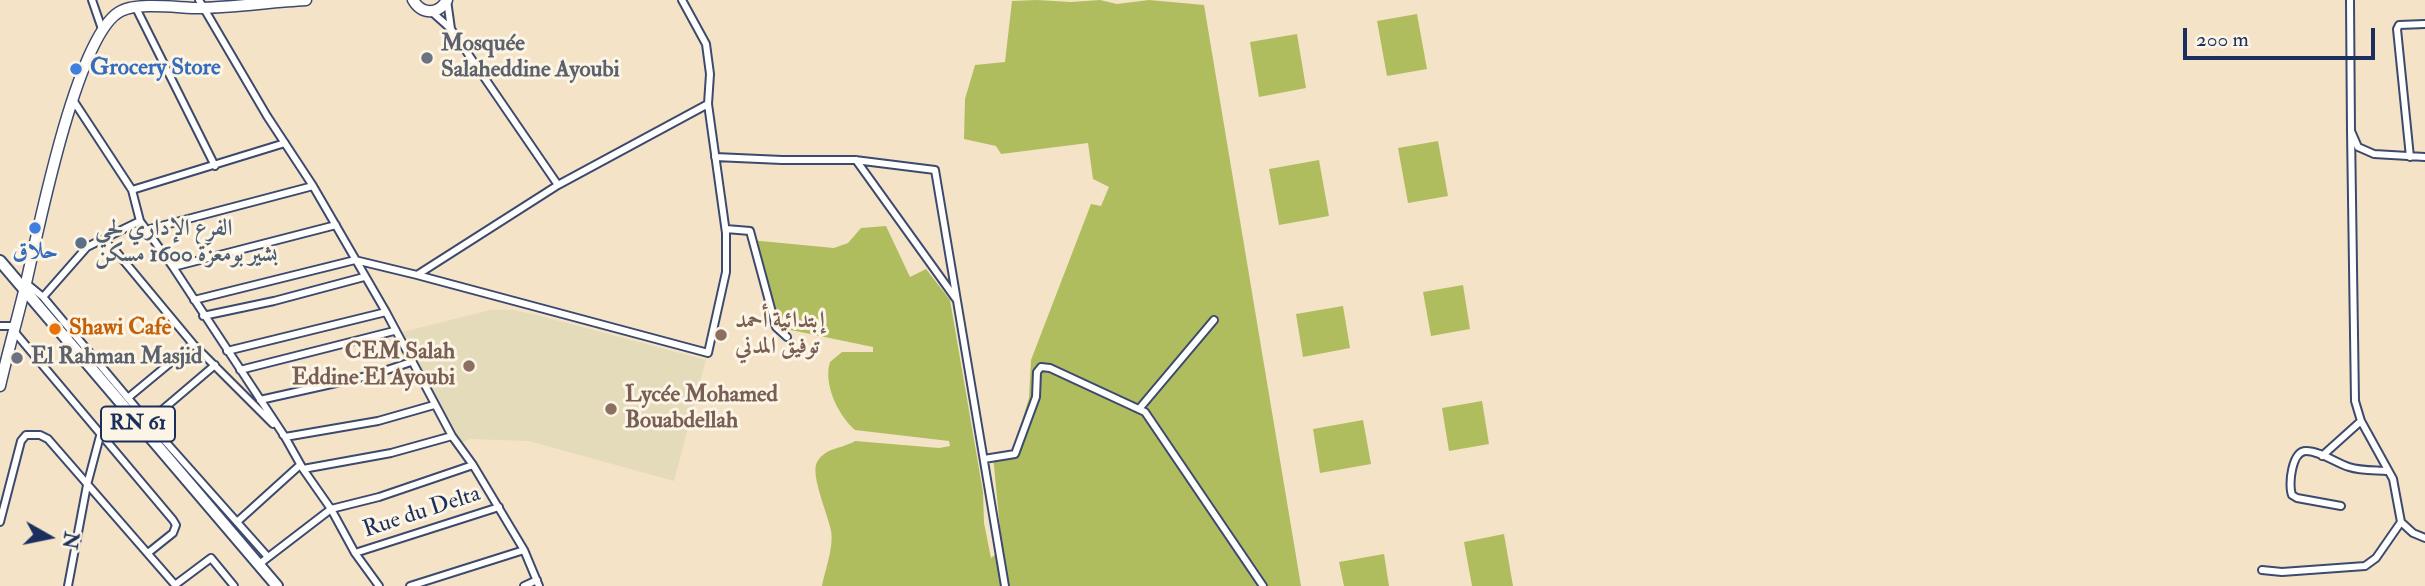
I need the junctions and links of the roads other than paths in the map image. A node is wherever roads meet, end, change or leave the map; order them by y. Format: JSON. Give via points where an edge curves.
{"nodes":[{"id":1,"x":92,"y":0,"type":"edge"},
{"id":2,"x":306,"y":0,"type":"edge"},
{"id":3,"x":400,"y":0,"type":"edge"},
{"id":4,"x":447,"y":0,"type":"edge"},
{"id":5,"x":682,"y":0,"type":"edge"},
{"id":6,"x":2350,"y":0,"type":"edge"},
{"id":7,"x":263,"y":1,"type":"edge"},
{"id":8,"x":414,"y":2,"type":"edge"},
{"id":9,"x":201,"y":4,"type":"edge"},
{"id":10,"x":136,"y":8,"type":"junction"},
{"id":11,"x":432,"y":12,"type":"junction"},
{"id":12,"x":2425,"y":24,"type":"edge"},
{"id":13,"x":102,"y":29,"type":"junction"},
{"id":14,"x":451,"y":29,"type":"junction"},
{"id":15,"x":73,"y":100,"type":"junction"},
{"id":16,"x":708,"y":104,"type":"junction"},
{"id":17,"x":2351,"y":131,"type":"junction"},
{"id":18,"x":285,"y":143,"type":"junction"},
{"id":19,"x":715,"y":157,"type":"junction"},
{"id":20,"x":2410,"y":157,"type":"junction"},
{"id":21,"x":2425,"y":157,"type":"edge"},
{"id":22,"x":855,"y":160,"type":"junction"},
{"id":23,"x":215,"y":166,"type":"junction"},
{"id":24,"x":558,"y":185,"type":"junction"},
{"id":25,"x":313,"y":186,"type":"junction"},
{"id":26,"x":132,"y":190,"type":"junction"},
{"id":27,"x":140,"y":222,"type":"junction"},
{"id":28,"x":336,"y":225,"type":"junction"},
{"id":29,"x":726,"y":229,"type":"junction"},
{"id":30,"x":146,"y":230,"type":"junction"},
{"id":31,"x":101,"y":240,"type":"junction"},
{"id":32,"x":355,"y":260,"type":"junction"},
{"id":33,"x":0,"y":261,"type":"edge"},
{"id":34,"x":173,"y":267,"type":"junction"},
{"id":35,"x":5,"y":273,"type":"edge"},
{"id":36,"x":417,"y":275,"type":"junction"},
{"id":37,"x":364,"y":277,"type":"junction"},
{"id":38,"x":25,"y":287,"type":"junction"},
{"id":39,"x":43,"y":297,"type":"junction"},
{"id":40,"x":194,"y":300,"type":"junction"},
{"id":41,"x":957,"y":301,"type":"junction"},
{"id":42,"x":386,"y":312,"type":"junction"},
{"id":43,"x":203,"y":316,"type":"junction"},
{"id":44,"x":1214,"y":320,"type":"dead end"},
{"id":45,"x":0,"y":326,"type":"edge"},
{"id":46,"x":14,"y":328,"type":"junction"},
{"id":47,"x":394,"y":331,"type":"junction"},
{"id":48,"x":787,"y":337,"type":"dead end"},
{"id":49,"x":193,"y":344,"type":"junction"},
{"id":50,"x":227,"y":351,"type":"junction"},
{"id":51,"x":411,"y":362,"type":"junction"},
{"id":52,"x":215,"y":365,"type":"junction"},
{"id":53,"x":240,"y":370,"type":"junction"},
{"id":54,"x":0,"y":386,"type":"edge"},
{"id":55,"x":129,"y":397,"type":"junction"},
{"id":56,"x":260,"y":400,"type":"junction"},
{"id":57,"x":434,"y":405,"type":"junction"},
{"id":58,"x":1139,"y":409,"type":"junction"},
{"id":59,"x":2361,"y":421,"type":"junction"},
{"id":60,"x":148,"y":422,"type":"junction"},
{"id":61,"x":100,"y":436,"type":"junction"},
{"id":62,"x":452,"y":436,"type":"junction"},
{"id":63,"x":285,"y":437,"type":"junction"},
{"id":64,"x":2322,"y":456,"type":"junction"},
{"id":65,"x":984,"y":459,"type":"junction"},
{"id":66,"x":473,"y":466,"type":"junction"},
{"id":67,"x":302,"y":467,"type":"junction"},
{"id":68,"x":2388,"y":471,"type":"junction"},
{"id":69,"x":87,"y":485,"type":"junction"},
{"id":70,"x":2341,"y":506,"type":"dead end"},
{"id":71,"x":499,"y":507,"type":"junction"},
{"id":72,"x":331,"y":509,"type":"junction"},
{"id":73,"x":0,"y":522,"type":"edge"},
{"id":74,"x":237,"y":522,"type":"junction"},
{"id":75,"x":2401,"y":522,"type":"junction"},
{"id":76,"x":2425,"y":538,"type":"edge"},
{"id":77,"x":524,"y":550,"type":"junction"},
{"id":78,"x":148,"y":553,"type":"junction"},
{"id":79,"x":355,"y":553,"type":"junction"},
{"id":80,"x":268,"y":556,"type":"junction"},
{"id":81,"x":258,"y":565,"type":"junction"},
{"id":82,"x":2262,"y":570,"type":"dead end"},
{"id":83,"x":538,"y":583,"type":"edge"},
{"id":84,"x":68,"y":586,"type":"edge"},
{"id":85,"x":176,"y":586,"type":"edge"},
{"id":86,"x":234,"y":586,"type":"edge"},
{"id":87,"x":277,"y":586,"type":"edge"},
{"id":88,"x":379,"y":586,"type":"edge"},
{"id":89,"x":410,"y":586,"type":"edge"},
{"id":90,"x":524,"y":586,"type":"edge"},
{"id":91,"x":1005,"y":586,"type":"edge"},
{"id":92,"x":1263,"y":586,"type":"edge"}],
"edges":[{"from":1,"to":13,"type":"street"},
{"from":2,"to":7,"type":"street"},
{"from":3,"to":8,"type":"street"},
{"from":4,"to":11,"type":"street"},
{"from":4,"to":14,"type":"street"},
{"from":5,"to":16,"type":"street","via":[[706,44]]},
{"from":6,"to":17,"type":"street"},
{"from":7,"to":9,"type":"street"},
{"from":8,"to":11,"type":"street"},
{"from":9,"to":10,"type":"street"},
{"from":9,"to":18,"type":"street"},
{"from":10,"to":13,"type":"street","via":[[121,10]]},
{"from":10,"to":23,"type":"street"},
{"from":11,"to":14,"type":"street"},
{"from":12,"to":20,"type":"street","via":[[2404,23],[2397,29]]},
{"from":13,"to":15,"type":"street"},
{"from":14,"to":24,"type":"street"},
{"from":15,"to":26,"type":"street"},
{"from":15,"to":38,"type":"street"},
{"from":16,"to":19,"type":"street"},
{"from":16,"to":24,"type":"street"},
{"from":17,"to":20,"type":"street","via":[[2358,147],[2374,154]]},
{"from":17,"to":59,"type":"street","via":[[2355,401]]},
{"from":18,"to":23,"type":"street"},
{"from":18,"to":25,"type":"street"},
{"from":19,"to":22,"type":"street"},
{"from":19,"to":29,"type":"street"},
{"from":20,"to":21,"type":"street"},
{"from":22,"to":41,"type":"street"},
{"from":22,"to":41,"type":"street","via":[[934,170]]},
{"from":23,"to":26,"type":"street"},
{"from":24,"to":36,"type":"street"},
{"from":25,"to":28,"type":"street"},
{"from":25,"to":30,"type":"street"},
{"from":26,"to":27,"type":"street"},
{"from":27,"to":30,"type":"street"},
{"from":27,"to":31,"type":"street"},
{"from":28,"to":32,"type":"street"},
{"from":28,"to":34,"type":"street"},
{"from":29,"to":36,"type":"street","via":[[726,272],[708,353]]},
{"from":29,"to":48,"type":"street","via":[[750,231],[776,327]]},
{"from":30,"to":34,"type":"street"},
{"from":31,"to":39,"type":"street","via":[[87,247]]},
{"from":31,"to":49,"type":"street","via":[[114,249]]},
{"from":32,"to":36,"type":"street"},
{"from":32,"to":37,"type":"street"},
{"from":32,"to":40,"type":"street"},
{"from":33,"to":35,"type":"main road","number":"RN 61"},
{"from":34,"to":40,"type":"street"},
{"from":35,"to":38,"type":"main road","number":"RN 61"},
{"from":37,"to":42,"type":"street"},
{"from":37,"to":43,"type":"street"},
{"from":38,"to":39,"type":"street"},
{"from":38,"to":46,"type":"street"},
{"from":38,"to":81,"type":"main road","number":"RN 61"},
{"from":39,"to":55,"type":"street"},
{"from":40,"to":43,"type":"street"},
{"from":41,"to":65,"type":"street"},
{"from":42,"to":47,"type":"street"},
{"from":42,"to":50,"type":"street"},
{"from":43,"to":50,"type":"street"},
{"from":44,"to":58,"type":"street"},
{"from":45,"to":46,"type":"street"},
{"from":46,"to":54,"type":"street"},
{"from":46,"to":61,"type":"street"},
{"from":47,"to":51,"type":"street"},
{"from":47,"to":53,"type":"street"},
{"from":49,"to":52,"type":"street"},
{"from":49,"to":55,"type":"street"},
{"from":50,"to":53,"type":"street"},
{"from":51,"to":56,"type":"street"},
{"from":51,"to":57,"type":"street"},
{"from":52,"to":60,"type":"street"},
{"from":52,"to":63,"type":"street"},
{"from":53,"to":56,"type":"street"},
{"from":55,"to":60,"type":"street"},
{"from":56,"to":63,"type":"street"},
{"from":57,"to":62,"type":"street"},
{"from":57,"to":63,"type":"street","via":[[378,421]]},
{"from":58,"to":65,"type":"street","via":[[1041,367],[1036,397],[1015,454]]},
{"from":58,"to":92,"type":"street"},
{"from":59,"to":64,"type":"street"},
{"from":59,"to":68,"type":"street"},
{"from":60,"to":74,"type":"street"},
{"from":61,"to":69,"type":"street"},
{"from":61,"to":78,"type":"street","via":[[176,525],[173,533]]},
{"from":62,"to":66,"type":"street"},
{"from":62,"to":67,"type":"street","via":[[391,453]]},
{"from":63,"to":67,"type":"street"},
{"from":64,"to":68,"type":"street","via":[[2354,468]]},
{"from":64,"to":70,"type":"street","via":[[2308,451],[2299,454],[2291,492],[2297,498]]},
{"from":65,"to":91,"type":"street"},
{"from":66,"to":71,"type":"street"},
{"from":66,"to":72,"type":"street"},
{"from":67,"to":72,"type":"street"},
{"from":67,"to":74,"type":"street"},
{"from":68,"to":75,"type":"street"},
{"from":69,"to":73,"type":"street","via":[[48,439],[26,435]]},
{"from":69,"to":78,"type":"street"},
{"from":69,"to":84,"type":"street"},
{"from":71,"to":77,"type":"street"},
{"from":71,"to":79,"type":"street","name":"Rue du Delta"},
{"from":72,"to":79,"type":"street"},
{"from":72,"to":80,"type":"street"},
{"from":74,"to":80,"type":"street"},
{"from":75,"to":76,"type":"street"},
{"from":75,"to":82,"type":"street","via":[[2365,566]]},
{"from":77,"to":83,"type":"street"},
{"from":77,"to":89,"type":"street"},
{"from":78,"to":85,"type":"street"},
{"from":79,"to":88,"type":"street"},
{"from":80,"to":81,"type":"street"},
{"from":81,"to":87,"type":"main road","number":"RN 61"},
{"from":83,"to":90,"type":"street"},
{"from":85,"to":86,"type":"street","via":[[211,558]]}]}
